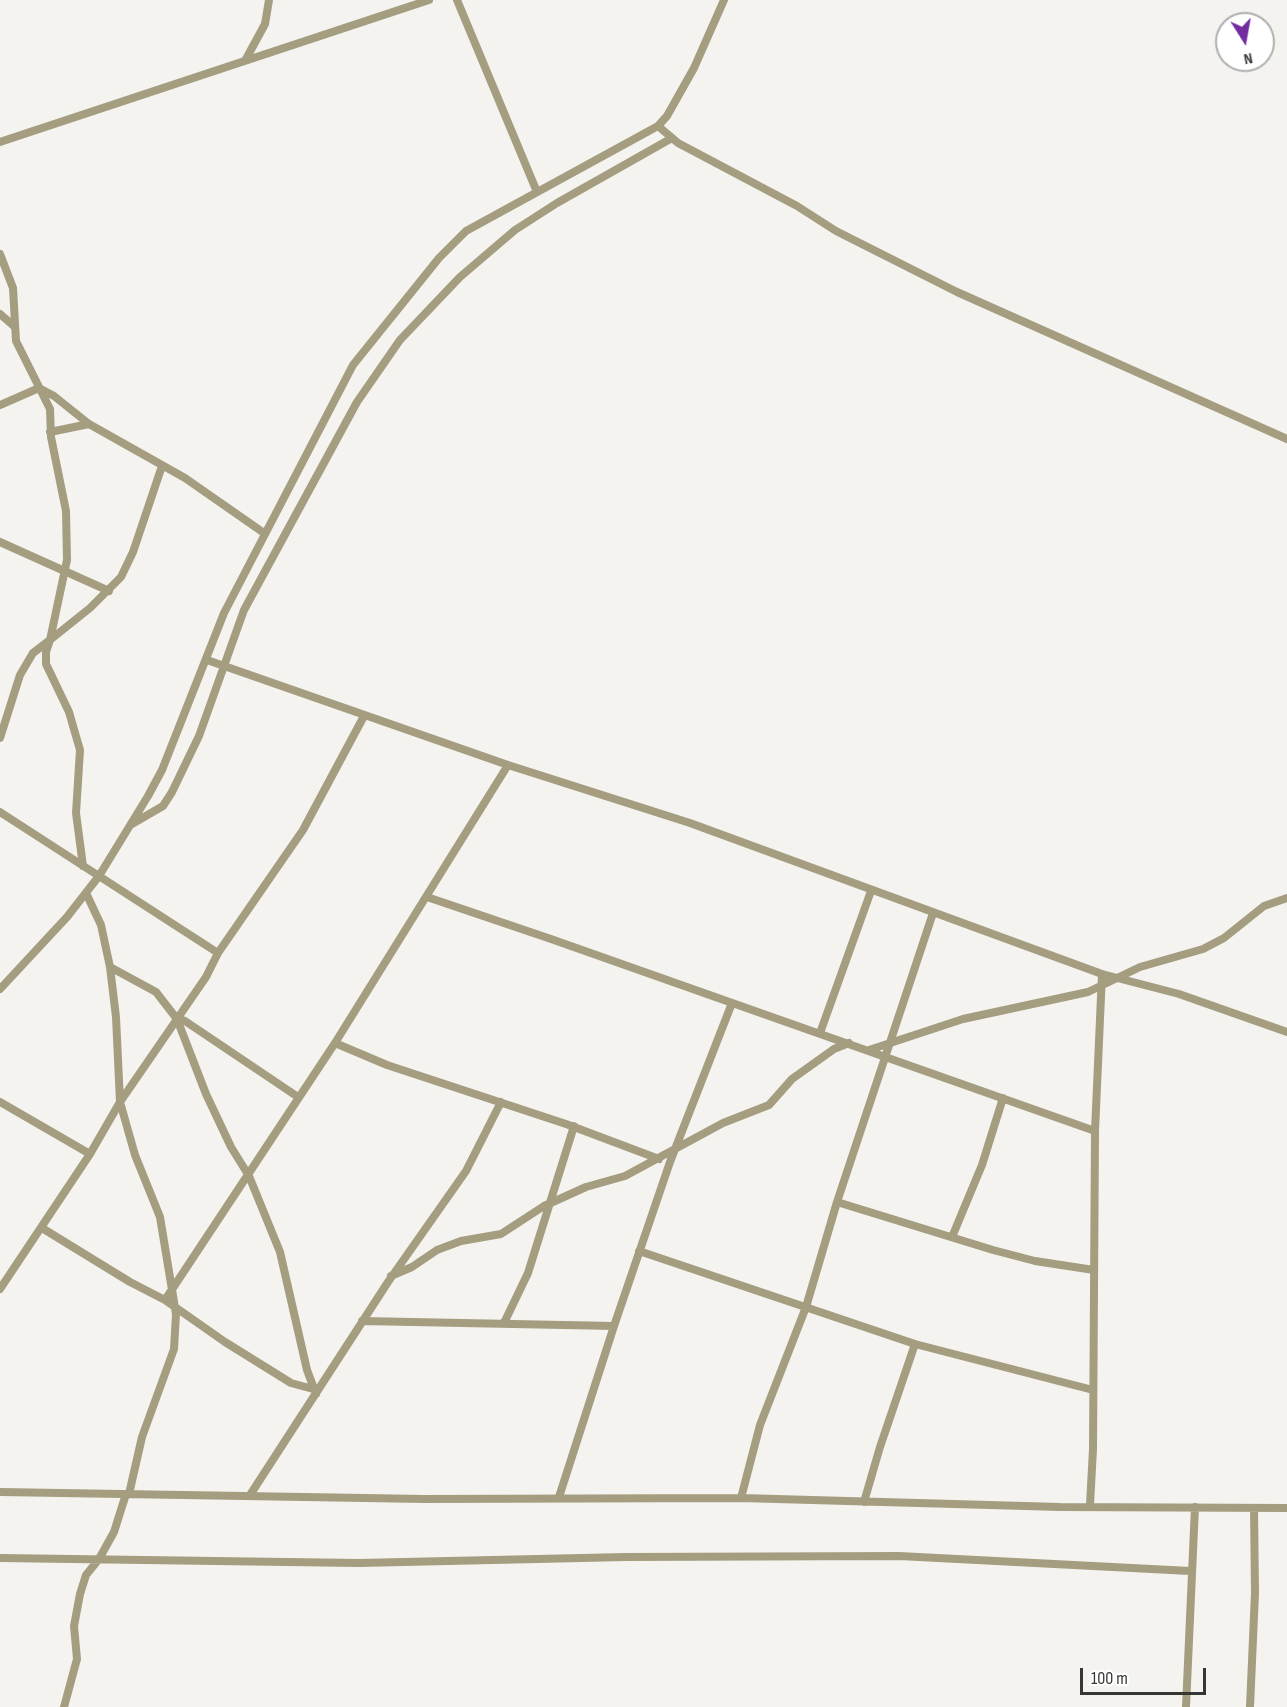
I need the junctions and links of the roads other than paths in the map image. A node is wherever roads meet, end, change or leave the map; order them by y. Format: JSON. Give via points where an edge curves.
{"nodes":[{"id":1,"x":269,"y":0,"type":"edge"},
{"id":2,"x":429,"y":0,"type":"edge"},
{"id":3,"x":457,"y":0,"type":"edge"},
{"id":4,"x":724,"y":0,"type":"edge"},
{"id":5,"x":246,"y":59,"type":"junction"},
{"id":6,"x":658,"y":126,"type":"junction"},
{"id":7,"x":672,"y":138,"type":"junction"},
{"id":8,"x":0,"y":142,"type":"edge"},
{"id":9,"x":537,"y":192,"type":"junction"},
{"id":10,"x":0,"y":254,"type":"edge"},
{"id":11,"x":10,"y":278,"type":"junction"},
{"id":12,"x":0,"y":281,"type":"edge"},
{"id":13,"x":0,"y":314,"type":"edge"},
{"id":14,"x":15,"y":327,"type":"junction"},
{"id":15,"x":39,"y":388,"type":"junction"},
{"id":16,"x":0,"y":405,"type":"edge"},
{"id":17,"x":89,"y":424,"type":"junction"},
{"id":18,"x":50,"y":432,"type":"junction"},
{"id":19,"x":1287,"y":439,"type":"edge"},
{"id":20,"x":162,"y":466,"type":"junction"},
{"id":21,"x":264,"y":533,"type":"junction"},
{"id":22,"x":0,"y":542,"type":"edge"},
{"id":23,"x":64,"y":572,"type":"junction"},
{"id":24,"x":109,"y":591,"type":"junction"},
{"id":25,"x":50,"y":640,"type":"junction"},
{"id":26,"x":207,"y":660,"type":"junction"},
{"id":27,"x":222,"y":666,"type":"junction"},
{"id":28,"x":364,"y":716,"type":"junction"},
{"id":29,"x":0,"y":738,"type":"edge"},
{"id":30,"x":508,"y":765,"type":"junction"},
{"id":31,"x":0,"y":812,"type":"edge"},
{"id":32,"x":132,"y":824,"type":"junction"},
{"id":33,"x":83,"y":866,"type":"junction"},
{"id":34,"x":99,"y":876,"type":"junction"},
{"id":35,"x":871,"y":891,"type":"junction"},
{"id":36,"x":86,"y":893,"type":"junction"},
{"id":37,"x":427,"y":897,"type":"junction"},
{"id":38,"x":1287,"y":898,"type":"edge"},
{"id":39,"x":933,"y":913,"type":"junction"},
{"id":40,"x":218,"y":953,"type":"junction"},
{"id":41,"x":110,"y":967,"type":"junction"},
{"id":42,"x":1102,"y":974,"type":"junction"},
{"id":43,"x":1117,"y":978,"type":"junction"},
{"id":44,"x":1101,"y":985,"type":"junction"},
{"id":45,"x":0,"y":989,"type":"edge"},
{"id":46,"x":732,"y":1003,"type":"junction"},
{"id":47,"x":177,"y":1019,"type":"junction"},
{"id":48,"x":1287,"y":1032,"type":"edge"},
{"id":49,"x":820,"y":1033,"type":"junction"},
{"id":50,"x":891,"y":1042,"type":"junction"},
{"id":51,"x":335,"y":1043,"type":"junction"},
{"id":52,"x":849,"y":1043,"type":"junction"},
{"id":53,"x":869,"y":1050,"type":"junction"},
{"id":54,"x":887,"y":1056,"type":"junction"},
{"id":55,"x":298,"y":1097,"type":"junction"},
{"id":56,"x":1003,"y":1098,"type":"junction"},
{"id":57,"x":0,"y":1102,"type":"edge"},
{"id":58,"x":120,"y":1102,"type":"junction"},
{"id":59,"x":501,"y":1102,"type":"junction"},
{"id":60,"x":574,"y":1126,"type":"junction"},
{"id":61,"x":1095,"y":1131,"type":"junction"},
{"id":62,"x":675,"y":1149,"type":"junction"},
{"id":63,"x":90,"y":1154,"type":"junction"},
{"id":64,"x":658,"y":1158,"type":"junction"},
{"id":65,"x":670,"y":1162,"type":"junction"},
{"id":66,"x":249,"y":1176,"type":"junction"},
{"id":67,"x":837,"y":1202,"type":"junction"},
{"id":68,"x":551,"y":1203,"type":"junction"},
{"id":69,"x":42,"y":1228,"type":"junction"},
{"id":70,"x":952,"y":1237,"type":"junction"},
{"id":71,"x":639,"y":1251,"type":"junction"},
{"id":72,"x":1094,"y":1270,"type":"junction"},
{"id":73,"x":392,"y":1276,"type":"junction"},
{"id":74,"x":0,"y":1289,"type":"edge"},
{"id":75,"x":172,"y":1290,"type":"junction"},
{"id":76,"x":165,"y":1300,"type":"junction"},
{"id":77,"x":174,"y":1307,"type":"junction"},
{"id":78,"x":806,"y":1307,"type":"junction"},
{"id":79,"x":362,"y":1321,"type":"junction"},
{"id":80,"x":504,"y":1323,"type":"junction"},
{"id":81,"x":614,"y":1326,"type":"junction"},
{"id":82,"x":915,"y":1344,"type":"junction"},
{"id":83,"x":1094,"y":1390,"type":"junction"},
{"id":84,"x":315,"y":1392,"type":"junction"},
{"id":85,"x":0,"y":1492,"type":"edge"},
{"id":86,"x":128,"y":1494,"type":"junction"},
{"id":87,"x":250,"y":1495,"type":"junction"},
{"id":88,"x":559,"y":1497,"type":"junction"},
{"id":89,"x":741,"y":1498,"type":"junction"},
{"id":90,"x":864,"y":1502,"type":"junction"},
{"id":91,"x":1090,"y":1505,"type":"junction"},
{"id":92,"x":1195,"y":1507,"type":"junction"},
{"id":93,"x":1254,"y":1508,"type":"junction"},
{"id":94,"x":1287,"y":1508,"type":"edge"},
{"id":95,"x":0,"y":1558,"type":"edge"},
{"id":96,"x":99,"y":1559,"type":"junction"},
{"id":97,"x":1190,"y":1571,"type":"junction"},
{"id":98,"x":64,"y":1707,"type":"edge"},
{"id":99,"x":1186,"y":1707,"type":"edge"},
{"id":100,"x":1250,"y":1707,"type":"edge"}],
"edges":[{"from":1,"to":5,"type":"street","via":[[265,24]]},
{"from":2,"to":5,"type":"street"},
{"from":3,"to":9,"type":"street"},
{"from":4,"to":6,"type":"street","via":[[693,68]]},
{"from":5,"to":8,"type":"street"},
{"from":6,"to":7,"type":"street"},
{"from":6,"to":9,"type":"street"},
{"from":7,"to":19,"type":"street","via":[[836,231],[957,292]]},
{"from":7,"to":27,"type":"street","via":[[515,230],[460,277],[399,340],[357,402],[244,610]]},
{"from":9,"to":21,"type":"street","via":[[466,231],[382,326],[342,382]]},
{"from":10,"to":11,"type":"street"},
{"from":11,"to":12,"type":"street"},
{"from":11,"to":14,"type":"street"},
{"from":13,"to":14,"type":"street"},
{"from":14,"to":15,"type":"street","via":[[18,346]]},
{"from":15,"to":16,"type":"street"},
{"from":15,"to":17,"type":"street"},
{"from":15,"to":18,"type":"street","via":[[48,401]]},
{"from":17,"to":18,"type":"street"},
{"from":17,"to":20,"type":"street"},
{"from":18,"to":23,"type":"street","via":[[66,511]]},
{"from":20,"to":21,"type":"street"},
{"from":20,"to":24,"type":"street","via":[[133,552]]},
{"from":21,"to":26,"type":"street","via":[[224,614]]},
{"from":22,"to":23,"type":"street"},
{"from":23,"to":24,"type":"street"},
{"from":23,"to":25,"type":"street"},
{"from":24,"to":25,"type":"street"},
{"from":25,"to":29,"type":"street","via":[[33,653],[20,675]]},
{"from":25,"to":33,"type":"street","via":[[46,664],[69,712],[80,750],[76,813]]},
{"from":26,"to":27,"type":"street"},
{"from":26,"to":32,"type":"street","via":[[162,770]]},
{"from":27,"to":28,"type":"street"},
{"from":27,"to":32,"type":"street","via":[[199,736],[172,792],[163,806]]},
{"from":28,"to":30,"type":"street"},
{"from":28,"to":40,"type":"street","via":[[303,830]]},
{"from":30,"to":35,"type":"street","via":[[690,823]]},
{"from":30,"to":37,"type":"street"},
{"from":31,"to":33,"type":"street"},
{"from":32,"to":34,"type":"street"},
{"from":33,"to":34,"type":"street"},
{"from":34,"to":36,"type":"street"},
{"from":34,"to":40,"type":"street"},
{"from":35,"to":39,"type":"street"},
{"from":35,"to":49,"type":"street"},
{"from":36,"to":41,"type":"street","via":[[101,925]]},
{"from":36,"to":45,"type":"street"},
{"from":37,"to":46,"type":"street"},
{"from":37,"to":51,"type":"street"},
{"from":38,"to":43,"type":"street","via":[[1264,906],[1203,950]]},
{"from":39,"to":42,"type":"street"},
{"from":39,"to":50,"type":"street"},
{"from":40,"to":47,"type":"street"},
{"from":41,"to":47,"type":"street","via":[[156,992]]},
{"from":41,"to":58,"type":"street"},
{"from":42,"to":43,"type":"street"},
{"from":42,"to":44,"type":"street"},
{"from":43,"to":44,"type":"street"},
{"from":43,"to":48,"type":"street","via":[[1179,994]]},
{"from":44,"to":50,"type":"street","via":[[1079,995],[963,1019]]},
{"from":44,"to":61,"type":"street"},
{"from":46,"to":49,"type":"street"},
{"from":46,"to":62,"type":"street"},
{"from":47,"to":55,"type":"street"},
{"from":47,"to":58,"type":"street"},
{"from":47,"to":66,"type":"street","via":[[206,1094]]},
{"from":49,"to":52,"type":"street"},
{"from":50,"to":53,"type":"street"},
{"from":50,"to":54,"type":"street"},
{"from":51,"to":55,"type":"street"},
{"from":51,"to":59,"type":"street","via":[[387,1065]]},
{"from":52,"to":53,"type":"street"},
{"from":52,"to":62,"type":"street","via":[[792,1079],[771,1104],[723,1123]]},
{"from":53,"to":54,"type":"street"},
{"from":54,"to":56,"type":"street"},
{"from":54,"to":67,"type":"street"},
{"from":55,"to":66,"type":"street"},
{"from":56,"to":61,"type":"street"},
{"from":56,"to":70,"type":"street","via":[[982,1165]]},
{"from":57,"to":63,"type":"street"},
{"from":58,"to":63,"type":"street"},
{"from":58,"to":75,"type":"street","via":[[135,1155],[160,1217]]},
{"from":59,"to":60,"type":"street"},
{"from":59,"to":73,"type":"street","via":[[466,1171]]},
{"from":60,"to":64,"type":"street"},
{"from":60,"to":68,"type":"street"},
{"from":61,"to":72,"type":"street"},
{"from":62,"to":64,"type":"street"},
{"from":62,"to":65,"type":"street"},
{"from":63,"to":69,"type":"street"},
{"from":64,"to":65,"type":"street"},
{"from":64,"to":68,"type":"street","via":[[625,1176]]},
{"from":65,"to":71,"type":"street"},
{"from":66,"to":75,"type":"street"},
{"from":66,"to":84,"type":"street","via":[[280,1252]]},
{"from":67,"to":70,"type":"street"},
{"from":67,"to":78,"type":"street"},
{"from":68,"to":73,"type":"street","via":[[501,1234],[437,1250]]},
{"from":68,"to":80,"type":"street","via":[[528,1273]]},
{"from":69,"to":74,"type":"street"},
{"from":69,"to":76,"type":"street"},
{"from":70,"to":72,"type":"street","via":[[1035,1261]]},
{"from":71,"to":78,"type":"street"},
{"from":71,"to":81,"type":"street"},
{"from":72,"to":83,"type":"street"},
{"from":73,"to":79,"type":"street"},
{"from":75,"to":76,"type":"street"},
{"from":75,"to":77,"type":"street"},
{"from":76,"to":77,"type":"street"},
{"from":77,"to":84,"type":"street","via":[[291,1383]]},
{"from":77,"to":86,"type":"street","via":[[174,1349],[142,1437]]},
{"from":78,"to":82,"type":"street"},
{"from":78,"to":89,"type":"street","via":[[760,1425]]},
{"from":79,"to":80,"type":"street"},
{"from":79,"to":84,"type":"street"},
{"from":80,"to":81,"type":"street"},
{"from":81,"to":88,"type":"street"},
{"from":82,"to":83,"type":"street"},
{"from":82,"to":90,"type":"street"},
{"from":83,"to":91,"type":"street"},
{"from":84,"to":87,"type":"street"},
{"from":85,"to":86,"type":"street"},
{"from":86,"to":87,"type":"street"},
{"from":86,"to":96,"type":"street"},
{"from":87,"to":88,"type":"street"},
{"from":88,"to":89,"type":"street"},
{"from":89,"to":90,"type":"street"},
{"from":90,"to":91,"type":"street"},
{"from":91,"to":92,"type":"street"},
{"from":92,"to":93,"type":"street"},
{"from":92,"to":97,"type":"street"},
{"from":93,"to":94,"type":"street"},
{"from":93,"to":100,"type":"street"},
{"from":95,"to":96,"type":"street"},
{"from":96,"to":97,"type":"street","via":[[359,1563],[899,1556]]},
{"from":96,"to":98,"type":"street","via":[[86,1575],[80,1594],[74,1626],[77,1659]]},
{"from":97,"to":99,"type":"street"}]}
